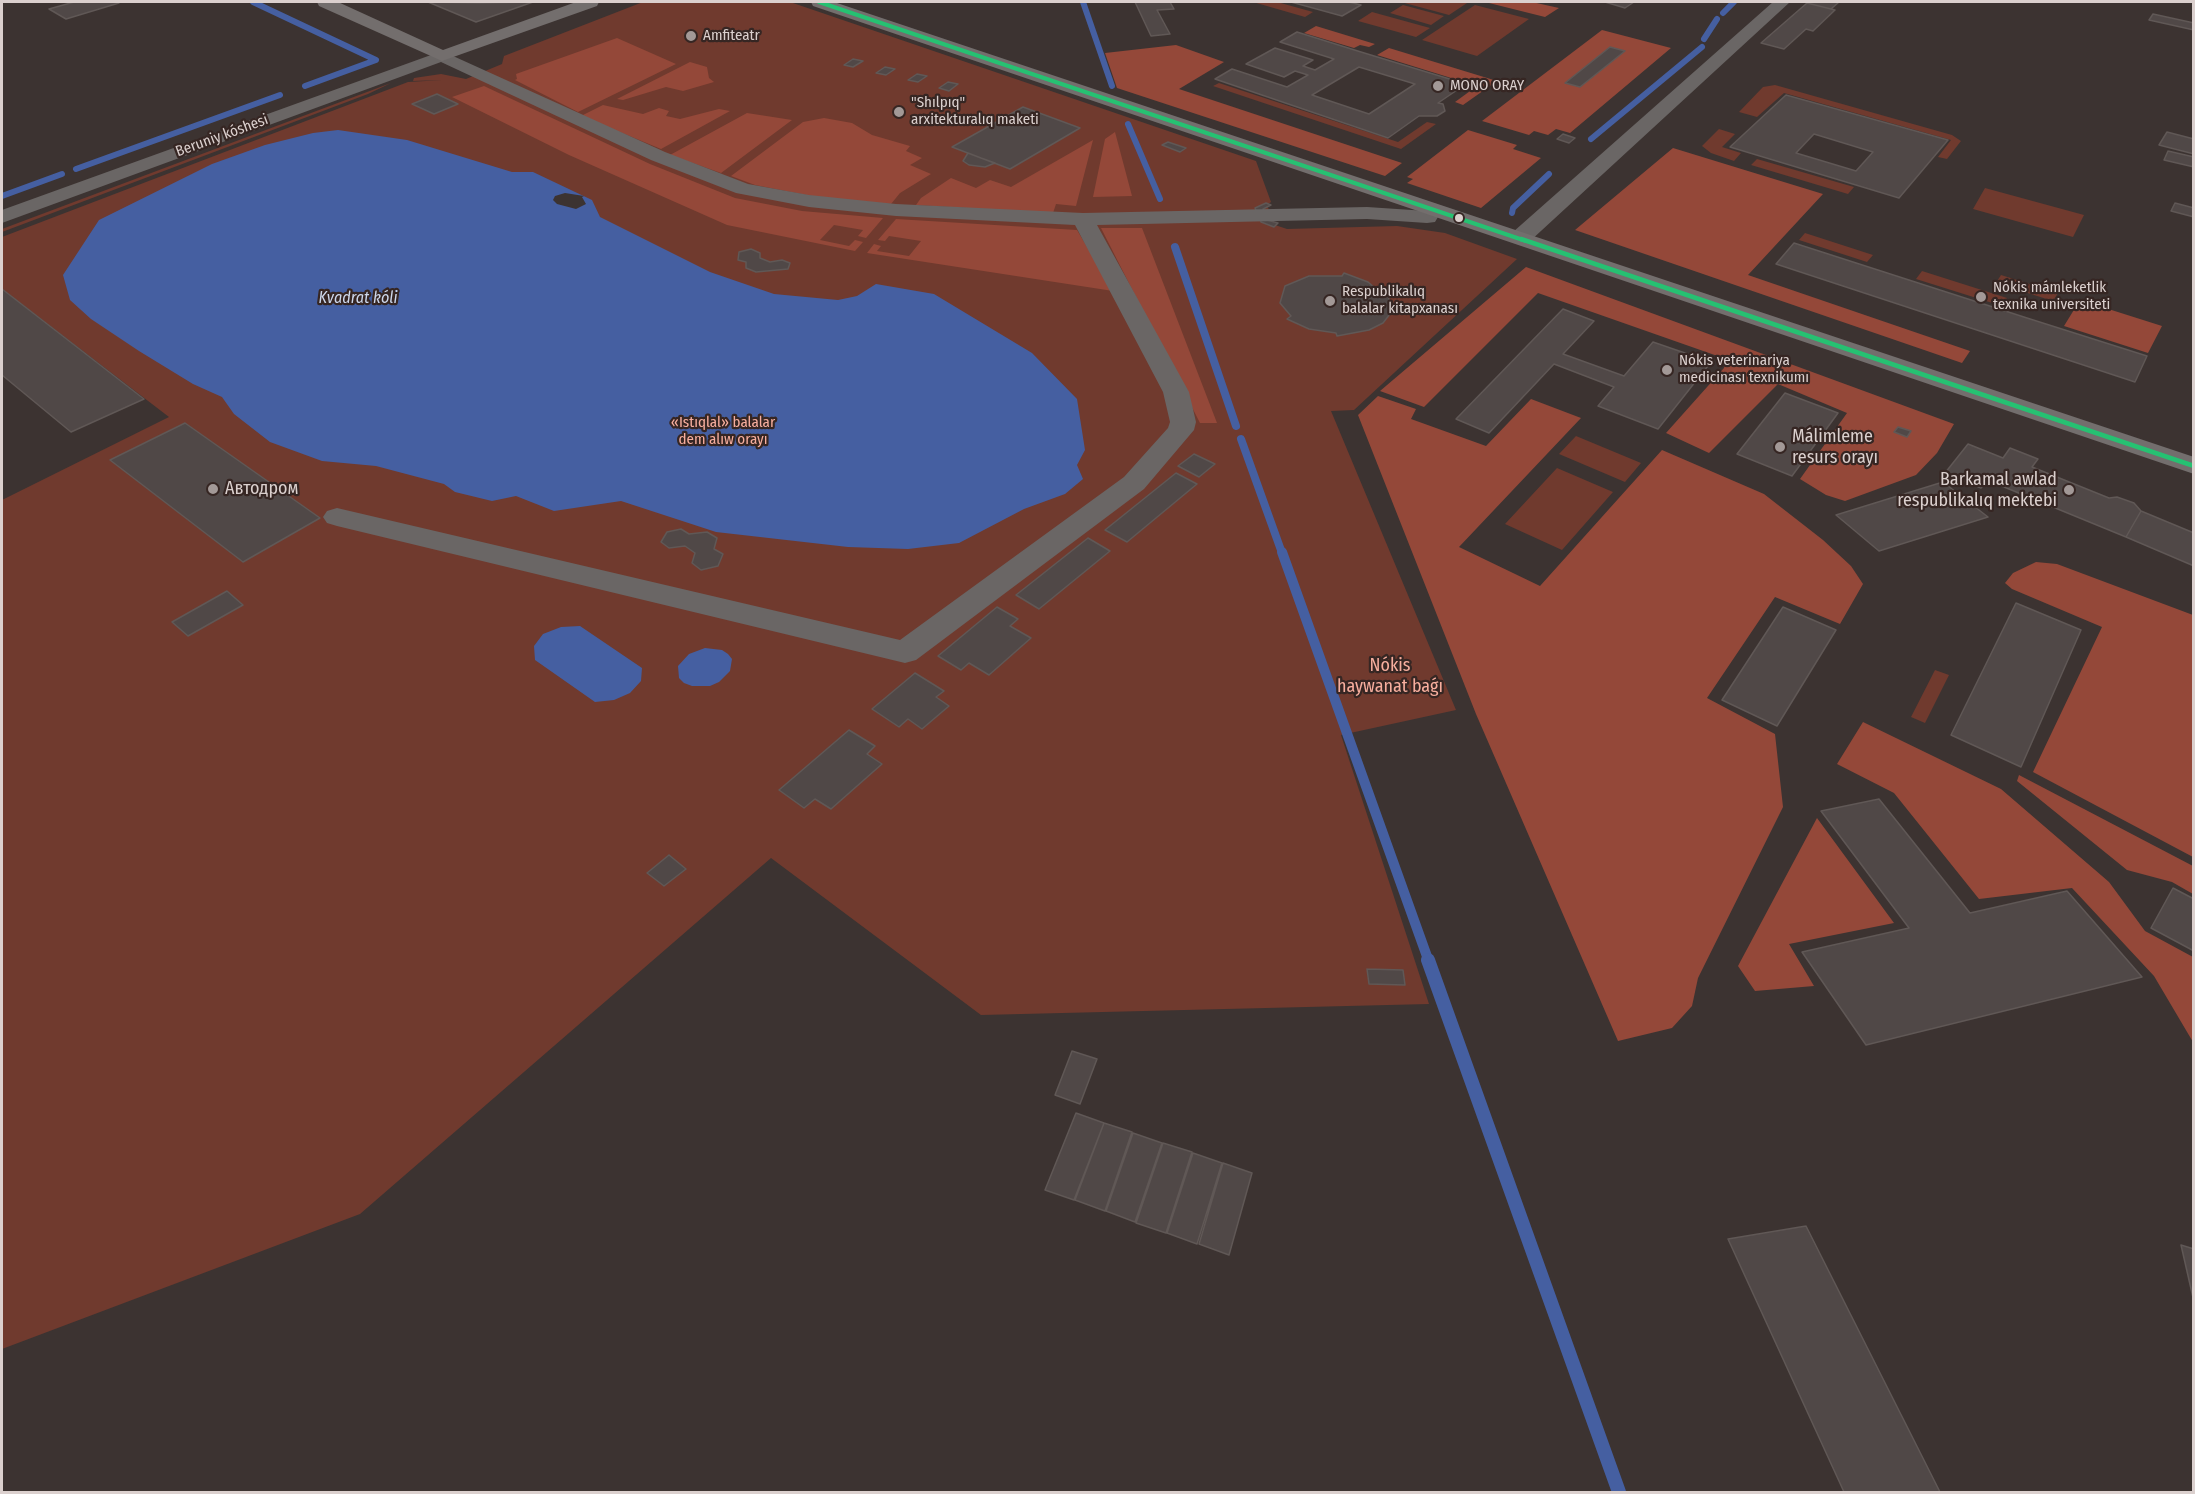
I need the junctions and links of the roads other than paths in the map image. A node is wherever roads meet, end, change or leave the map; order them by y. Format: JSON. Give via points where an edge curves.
{"nodes":[{"id":1,"x":325,"y":2,"type":"edge"},
{"id":2,"x":591,"y":2,"type":"edge"},
{"id":3,"x":819,"y":2,"type":"edge"},
{"id":4,"x":1782,"y":2,"type":"edge"},
{"id":5,"x":442,"y":56,"type":"junction"},
{"id":6,"x":2,"y":216,"type":"edge"},
{"id":7,"x":1426,"y":217,"type":"dead end"},
{"id":8,"x":1083,"y":219,"type":"junction"},
{"id":9,"x":1521,"y":237,"type":"junction"},
{"id":10,"x":2193,"y":466,"type":"edge"},
{"id":11,"x":337,"y":517,"type":"dead end"}],
"edges":[{"from":1,"to":5,"type":"main road"},
{"from":2,"to":5,"type":"main road"},
{"from":3,"to":9,"type":"main road"},
{"from":4,"to":9,"type":"street"},
{"from":5,"to":6,"type":"street","name":"Beruniy kóshesi"},
{"from":5,"to":8,"type":"street","via":[[658,156],[743,189],[896,210]]},
{"from":7,"to":8,"type":"street","via":[[1367,213]]},
{"from":8,"to":11,"type":"street","via":[[1176,392],[1183,422],[1181,430],[1134,483],[905,652]]},
{"from":9,"to":10,"type":"main road"}]}
